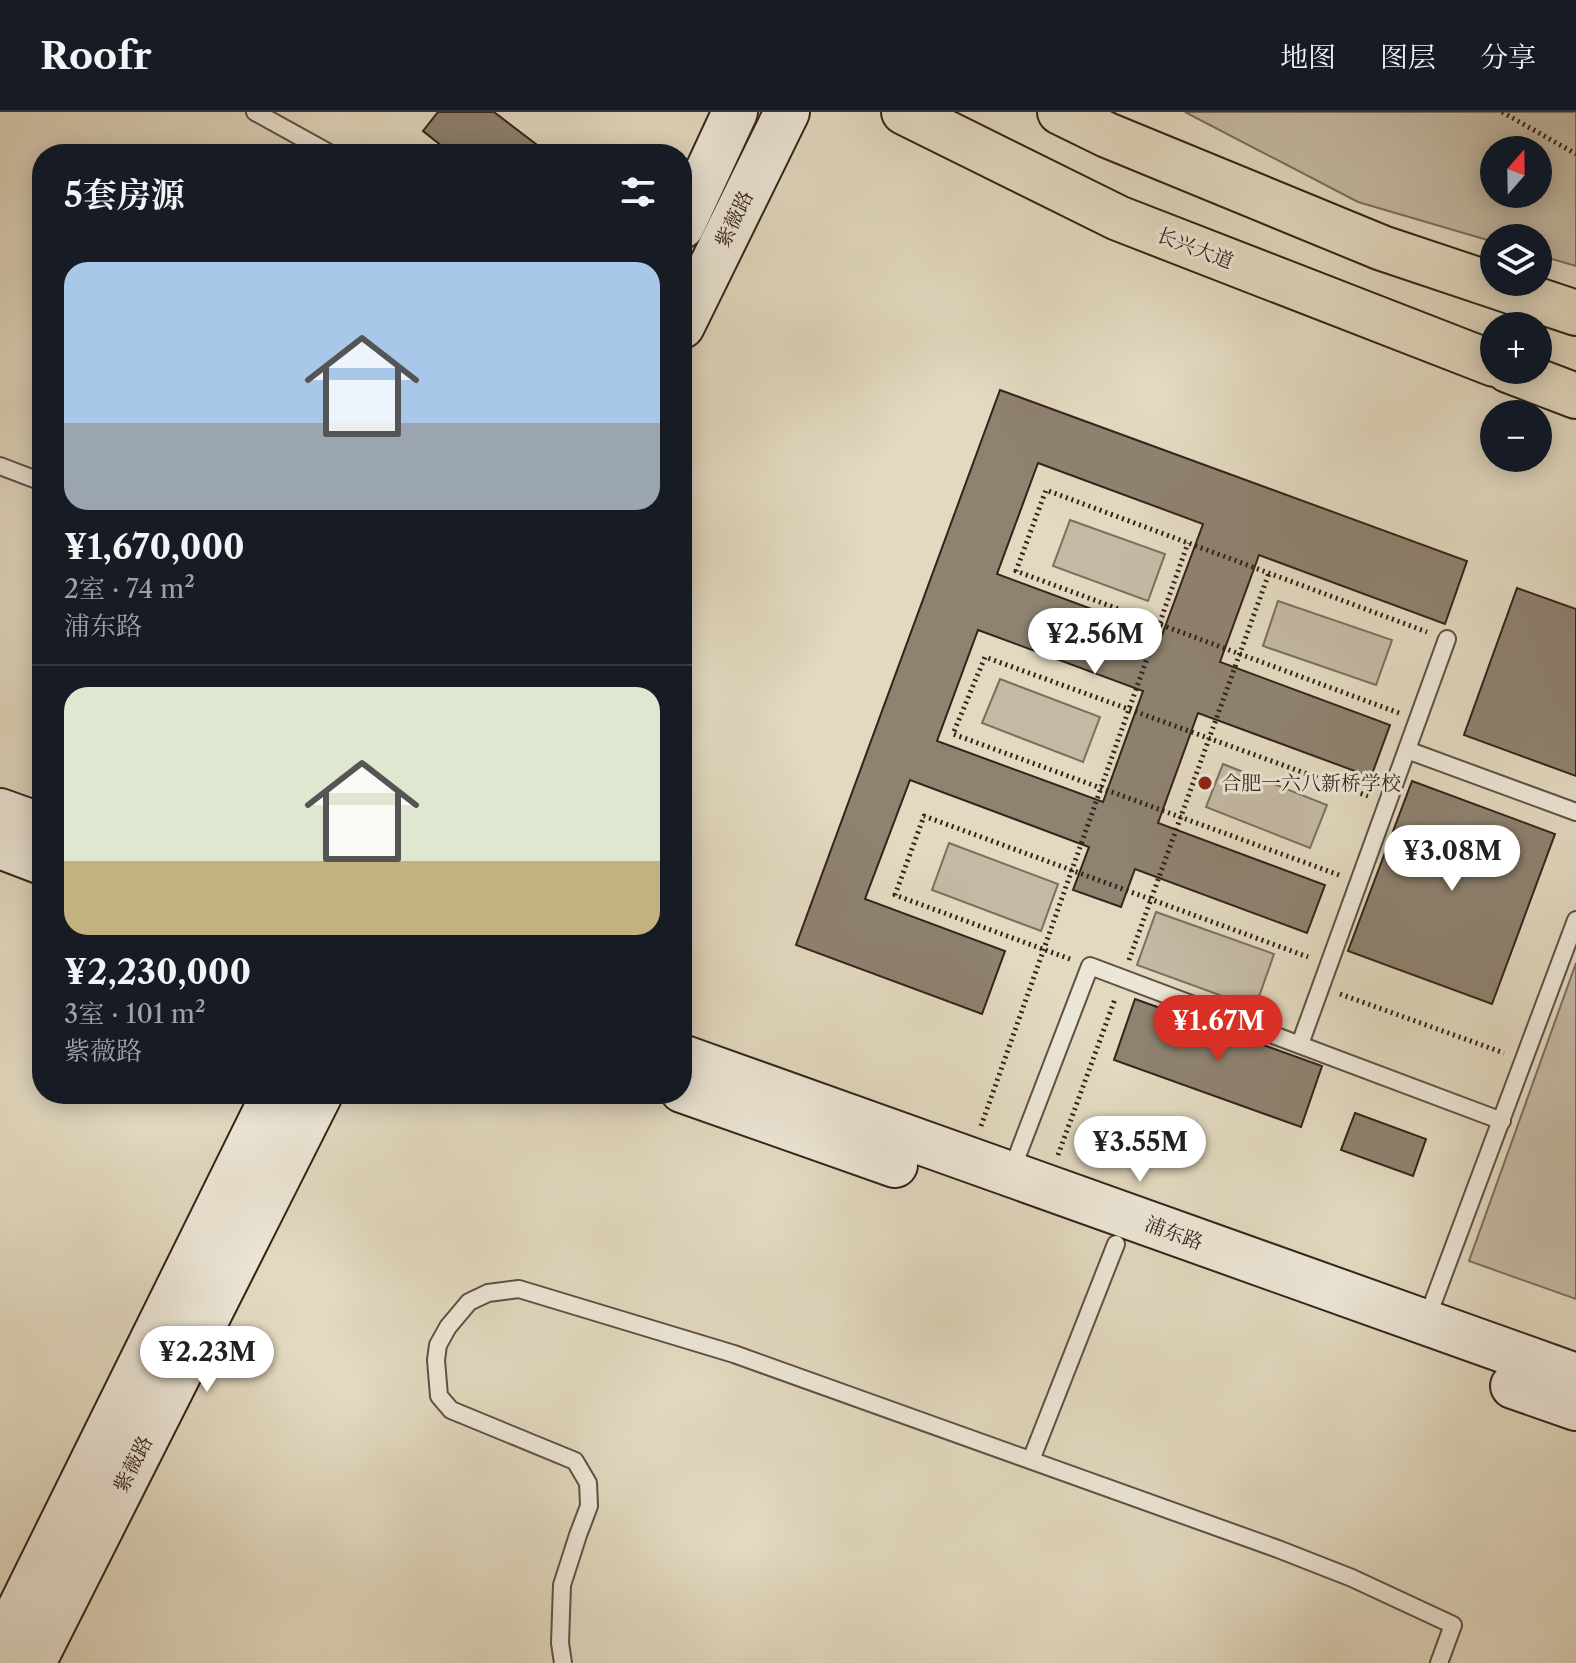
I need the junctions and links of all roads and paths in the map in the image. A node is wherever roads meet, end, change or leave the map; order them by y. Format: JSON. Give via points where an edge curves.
{"nodes":[{"id":1,"x":255,"y":112,"type":"edge"},
{"id":2,"x":735,"y":112,"type":"edge"},
{"id":3,"x":787,"y":112,"type":"edge"},
{"id":4,"x":904,"y":112,"type":"edge"},
{"id":5,"x":1060,"y":112,"type":"edge"},
{"id":6,"x":1502,"y":112,"type":"edge"},
{"id":7,"x":313,"y":144,"type":"edge"},
{"id":8,"x":1576,"y":154,"type":"edge"},
{"id":9,"x":692,"y":204,"type":"edge"},
{"id":10,"x":692,"y":306,"type":"edge"},
{"id":11,"x":1576,"y":313,"type":"edge"},
{"id":12,"x":1480,"y":359,"type":"edge"},
{"id":13,"x":1545,"y":384,"type":"edge"},
{"id":14,"x":1576,"y":396,"type":"edge"},
{"id":15,"x":0,"y":466,"type":"edge"},
{"id":16,"x":32,"y":478,"type":"edge"},
{"id":17,"x":1188,"y":543,"type":"junction"},
{"id":18,"x":1269,"y":573,"type":"junction"},
{"id":19,"x":1447,"y":639,"type":"joint"},
{"id":20,"x":1129,"y":709,"type":"junction"},
{"id":21,"x":1417,"y":720,"type":"junction"},
{"id":22,"x":1209,"y":738,"type":"junction"},
{"id":23,"x":1407,"y":750,"type":"junction"},
{"id":24,"x":1387,"y":803,"type":"junction"},
{"id":25,"x":0,"y":811,"type":"edge"},
{"id":26,"x":1576,"y":812,"type":"edge"},
{"id":27,"x":32,"y":822,"type":"edge"},
{"id":28,"x":0,"y":846,"type":"edge"},
{"id":29,"x":32,"y":858,"type":"edge"},
{"id":30,"x":1358,"y":882,"type":"junction"},
{"id":31,"x":1576,"y":920,"type":"edge"},
{"id":32,"x":1329,"y":965,"type":"junction"},
{"id":33,"x":1090,"y":966,"type":"junction"},
{"id":34,"x":1122,"y":978,"type":"junction"},
{"id":35,"x":1321,"y":987,"type":"junction"},
{"id":36,"x":1300,"y":1044,"type":"junction"},
{"id":37,"x":692,"y":1061,"type":"edge"},
{"id":38,"x":1524,"y":1061,"type":"junction"},
{"id":39,"x":692,"y":1094,"type":"edge"},
{"id":40,"x":269,"y":1104,"type":"edge"},
{"id":41,"x":315,"y":1104,"type":"edge"},
{"id":42,"x":1502,"y":1121,"type":"junction"},
{"id":43,"x":969,"y":1159,"type":"junction"},
{"id":44,"x":1029,"y":1181,"type":"junction"},
{"id":45,"x":1116,"y":1244,"type":"junction"},
{"id":46,"x":1425,"y":1322,"type":"junction"},
{"id":47,"x":1576,"y":1376,"type":"edge"},
{"id":48,"x":1576,"y":1408,"type":"edge"},
{"id":49,"x":1031,"y":1460,"type":"junction"},
{"id":50,"x":0,"y":1649,"type":"edge"},
{"id":51,"x":33,"y":1663,"type":"edge"},
{"id":52,"x":563,"y":1663,"type":"edge"},
{"id":53,"x":1439,"y":1663,"type":"edge"}],
"edges":[{"from":1,"to":7,"type":"lane"},
{"from":2,"to":9,"type":"street"},
{"from":3,"to":10,"type":"street","name":"紫薇路"},
{"from":4,"to":12,"type":"main road","name":"长兴大道","via":[[1118,218]]},
{"from":5,"to":11,"type":"main road","via":[[1382,248]]},
{"from":6,"to":8,"type":"path"},
{"from":13,"to":14,"type":"main road"},
{"from":15,"to":16,"type":"lane"},
{"from":17,"to":18,"type":"path"},
{"from":17,"to":20,"type":"path"},
{"from":17,"to":21,"type":"path","via":[[1046,490],[1016,571]]},
{"from":18,"to":19,"type":"path"},
{"from":18,"to":22,"type":"path"},
{"from":19,"to":21,"type":"lane"},
{"from":20,"to":22,"type":"path"},
{"from":20,"to":30,"type":"path","via":[[985,657],[953,734]]},
{"from":20,"to":43,"type":"path"},
{"from":21,"to":23,"type":"lane"},
{"from":22,"to":24,"type":"path"},
{"from":22,"to":34,"type":"path"},
{"from":23,"to":24,"type":"lane"},
{"from":23,"to":26,"type":"lane"},
{"from":24,"to":30,"type":"lane"},
{"from":25,"to":27,"type":"street"},
{"from":28,"to":29,"type":"street"},
{"from":30,"to":32,"type":"lane"},
{"from":31,"to":38,"type":"lane"},
{"from":32,"to":33,"type":"path","via":[[924,816],[895,895]]},
{"from":32,"to":35,"type":"lane"},
{"from":33,"to":34,"type":"lane"},
{"from":33,"to":44,"type":"lane"},
{"from":34,"to":36,"type":"lane"},
{"from":34,"to":44,"type":"path"},
{"from":35,"to":36,"type":"lane"},
{"from":35,"to":38,"type":"path"},
{"from":36,"to":42,"type":"lane"},
{"from":37,"to":43,"type":"street","name":"浦东路"},
{"from":38,"to":42,"type":"lane"},
{"from":39,"to":45,"type":"street","name":"浦东路"},
{"from":40,"to":50,"type":"street","name":"紫薇路"},
{"from":41,"to":51,"type":"street","name":"紫薇路"},
{"from":42,"to":46,"type":"lane"},
{"from":43,"to":44,"type":"street","name":"浦东路"},
{"from":44,"to":46,"type":"street","name":"浦东路"},
{"from":45,"to":48,"type":"street","name":"浦东路"},
{"from":45,"to":49,"type":"lane"},
{"from":46,"to":47,"type":"street","name":"浦东路"},
{"from":49,"to":52,"type":"lane","via":[[734,1354],[519,1289],[488,1293],[469,1302],[438,1345],[439,1396],[451,1410],[575,1461],[588,1483],[589,1506],[562,1585]]},
{"from":49,"to":53,"type":"lane","via":[[1278,1549],[1453,1625]]}]}
